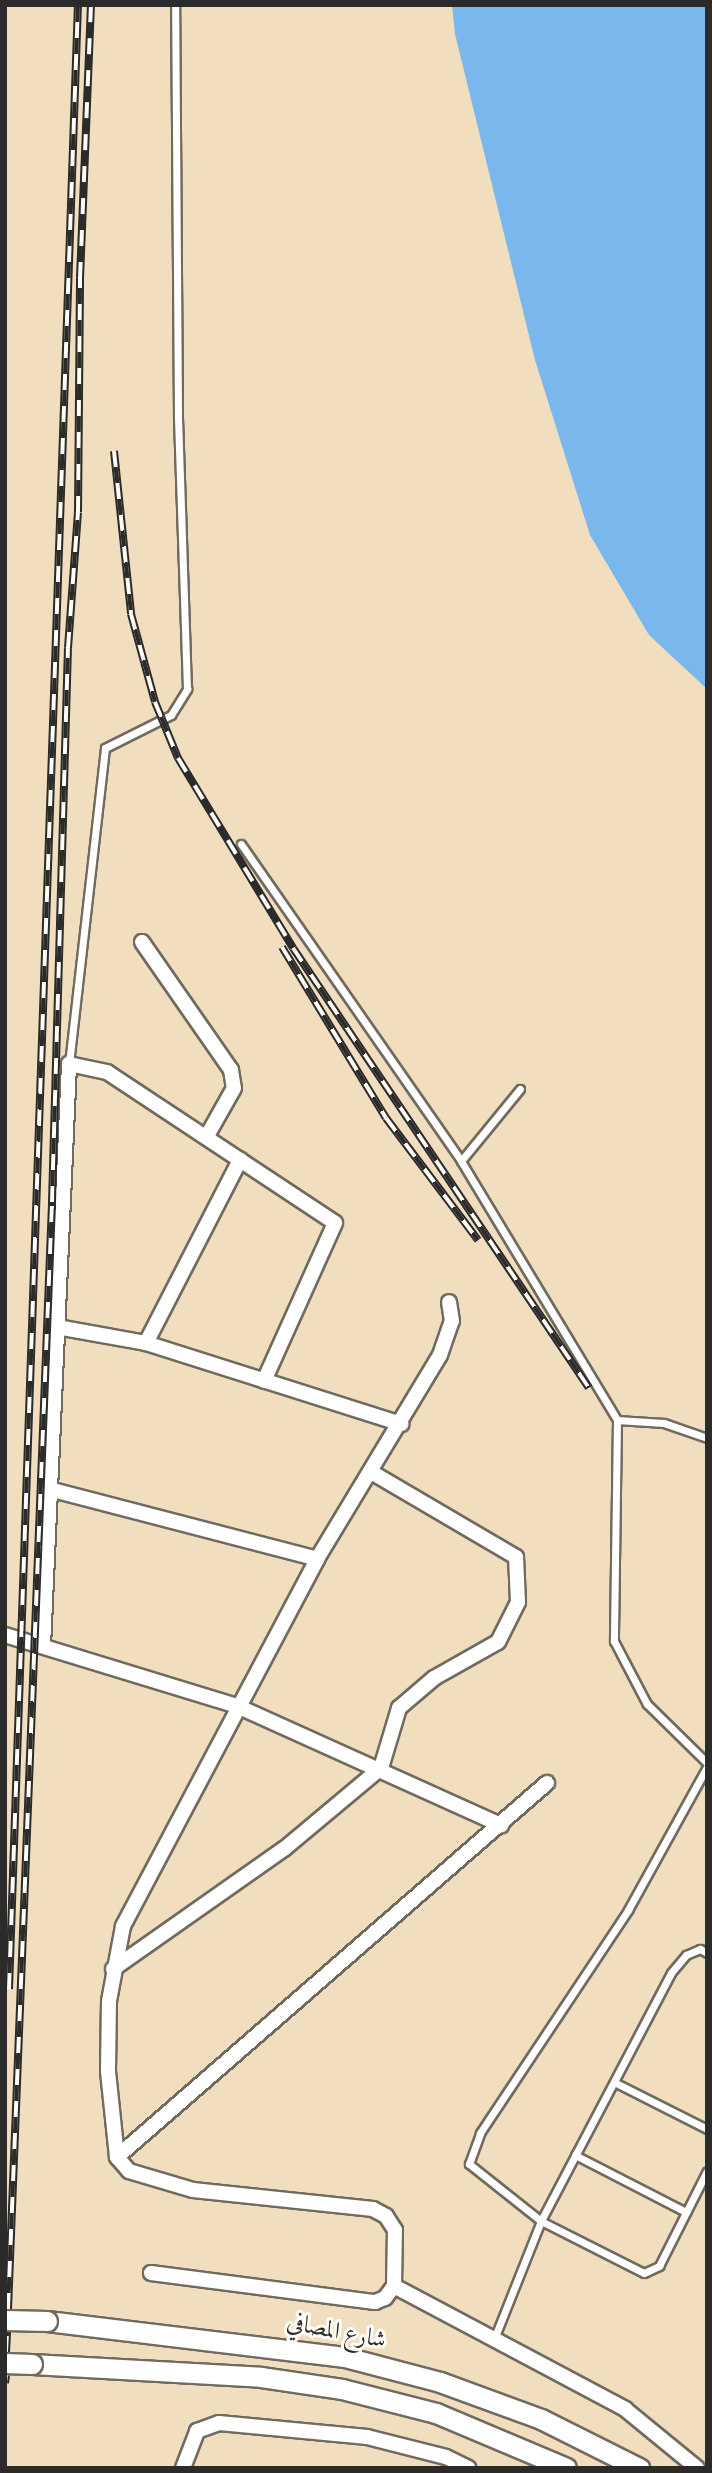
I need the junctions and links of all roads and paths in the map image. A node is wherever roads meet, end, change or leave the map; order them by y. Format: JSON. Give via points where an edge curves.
{"nodes":[{"id":1,"x":175,"y":5,"type":"edge"},
{"id":2,"x":241,"y":844,"type":"dead end"},
{"id":3,"x":142,"y":942,"type":"dead end"},
{"id":4,"x":69,"y":1064,"type":"junction"},
{"id":5,"x":520,"y":1089,"type":"dead end"},
{"id":6,"x":207,"y":1136,"type":"junction"},
{"id":7,"x":240,"y":1160,"type":"junction"},
{"id":8,"x":461,"y":1161,"type":"junction"},
{"id":9,"x":449,"y":1302,"type":"dead end"},
{"id":10,"x":57,"y":1326,"type":"junction"},
{"id":11,"x":146,"y":1343,"type":"junction"},
{"id":12,"x":264,"y":1381,"type":"junction"},
{"id":13,"x":617,"y":1420,"type":"junction"},
{"id":14,"x":401,"y":1424,"type":"junction"},
{"id":15,"x":707,"y":1438,"type":"edge"},
{"id":16,"x":371,"y":1472,"type":"junction"},
{"id":17,"x":50,"y":1489,"type":"junction"},
{"id":18,"x":317,"y":1559,"type":"junction"},
{"id":19,"x":5,"y":1635,"type":"edge"},
{"id":20,"x":44,"y":1646,"type":"junction"},
{"id":21,"x":237,"y":1706,"type":"junction"},
{"id":22,"x":707,"y":1765,"type":"edge"},
{"id":23,"x":382,"y":1769,"type":"junction"},
{"id":24,"x":547,"y":1783,"type":"dead end"},
{"id":25,"x":501,"y":1825,"type":"junction"},
{"id":26,"x":707,"y":1953,"type":"edge"},
{"id":27,"x":113,"y":1969,"type":"junction"},
{"id":28,"x":614,"y":2082,"type":"junction"},
{"id":29,"x":707,"y":2129,"type":"edge"},
{"id":30,"x":575,"y":2155,"type":"junction"},
{"id":31,"x":117,"y":2157,"type":"junction"},
{"id":32,"x":707,"y":2171,"type":"edge"},
{"id":33,"x":686,"y":2212,"type":"junction"},
{"id":34,"x":541,"y":2221,"type":"junction"},
{"id":35,"x":151,"y":2273,"type":"dead end"},
{"id":36,"x":394,"y":2286,"type":"junction"},
{"id":37,"x":5,"y":2320,"type":"edge"},
{"id":38,"x":494,"y":2339,"type":"junction"},
{"id":39,"x":5,"y":2363,"type":"edge"},
{"id":40,"x":183,"y":2468,"type":"edge"},
{"id":41,"x":469,"y":2468,"type":"edge"},
{"id":42,"x":566,"y":2468,"type":"edge"},
{"id":43,"x":639,"y":2468,"type":"edge"},
{"id":44,"x":698,"y":2468,"type":"edge"}],
"edges":[{"from":1,"to":4,"type":"lane","via":[[178,415],[187,689],[170,715],[106,748]]},
{"from":2,"to":8,"type":"lane"},
{"from":3,"to":6,"type":"street","via":[[231,1070],[234,1088]]},
{"from":4,"to":6,"type":"street","via":[[107,1072]]},
{"from":4,"to":10,"type":"street"},
{"from":5,"to":8,"type":"lane"},
{"from":6,"to":7,"type":"street"},
{"from":7,"to":11,"type":"street"},
{"from":7,"to":12,"type":"street","via":[[332,1218],[336,1227]]},
{"from":8,"to":13,"type":"lane"},
{"from":9,"to":14,"type":"street","via":[[452,1321],[440,1355]]},
{"from":10,"to":11,"type":"street"},
{"from":10,"to":17,"type":"street"},
{"from":11,"to":12,"type":"street"},
{"from":12,"to":14,"type":"street"},
{"from":13,"to":15,"type":"lane","via":[[664,1423]]},
{"from":13,"to":22,"type":"lane","via":[[614,1641],[647,1704]]},
{"from":14,"to":16,"type":"street"},
{"from":16,"to":18,"type":"street"},
{"from":16,"to":23,"type":"street","via":[[516,1557],[518,1602],[498,1642],[434,1678],[399,1708]]},
{"from":17,"to":18,"type":"street"},
{"from":17,"to":20,"type":"street"},
{"from":18,"to":21,"type":"street"},
{"from":19,"to":20,"type":"street"},
{"from":20,"to":21,"type":"street"},
{"from":21,"to":23,"type":"street"},
{"from":21,"to":27,"type":"street","via":[[123,1926]]},
{"from":22,"to":34,"type":"lane","via":[[628,1910],[480,2133],[469,2164]]},
{"from":23,"to":25,"type":"street"},
{"from":23,"to":27,"type":"street","via":[[284,1849]]},
{"from":24,"to":25,"type":"street"},
{"from":25,"to":31,"type":"street"},
{"from":26,"to":28,"type":"lane","via":[[699,1949],[686,1955],[671,1973]]},
{"from":27,"to":31,"type":"street","via":[[108,2071]]},
{"from":28,"to":29,"type":"lane"},
{"from":28,"to":30,"type":"lane"},
{"from":30,"to":33,"type":"lane"},
{"from":30,"to":34,"type":"lane"},
{"from":31,"to":36,"type":"street","via":[[128,2171],[146,2179],[193,2190],[373,2209],[386,2216],[395,2230]]},
{"from":32,"to":33,"type":"lane"},
{"from":33,"to":34,"type":"lane","via":[[659,2266],[644,2273]]},
{"from":34,"to":38,"type":"lane"},
{"from":35,"to":36,"type":"street","via":[[374,2302]]},
{"from":36,"to":38,"type":"street"},
{"from":37,"to":43,"type":"main road","name":"شارع المصافي","bridge":true,"via":[[47,2321],[345,2357],[440,2382],[541,2419]]},
{"from":38,"to":44,"type":"street","via":[[625,2409]]},
{"from":39,"to":42,"type":"main road","bridge":true,"via":[[261,2376],[342,2389],[436,2413]]},
{"from":40,"to":41,"type":"street","via":[[197,2431],[219,2423],[367,2437],[446,2457]]}]}
